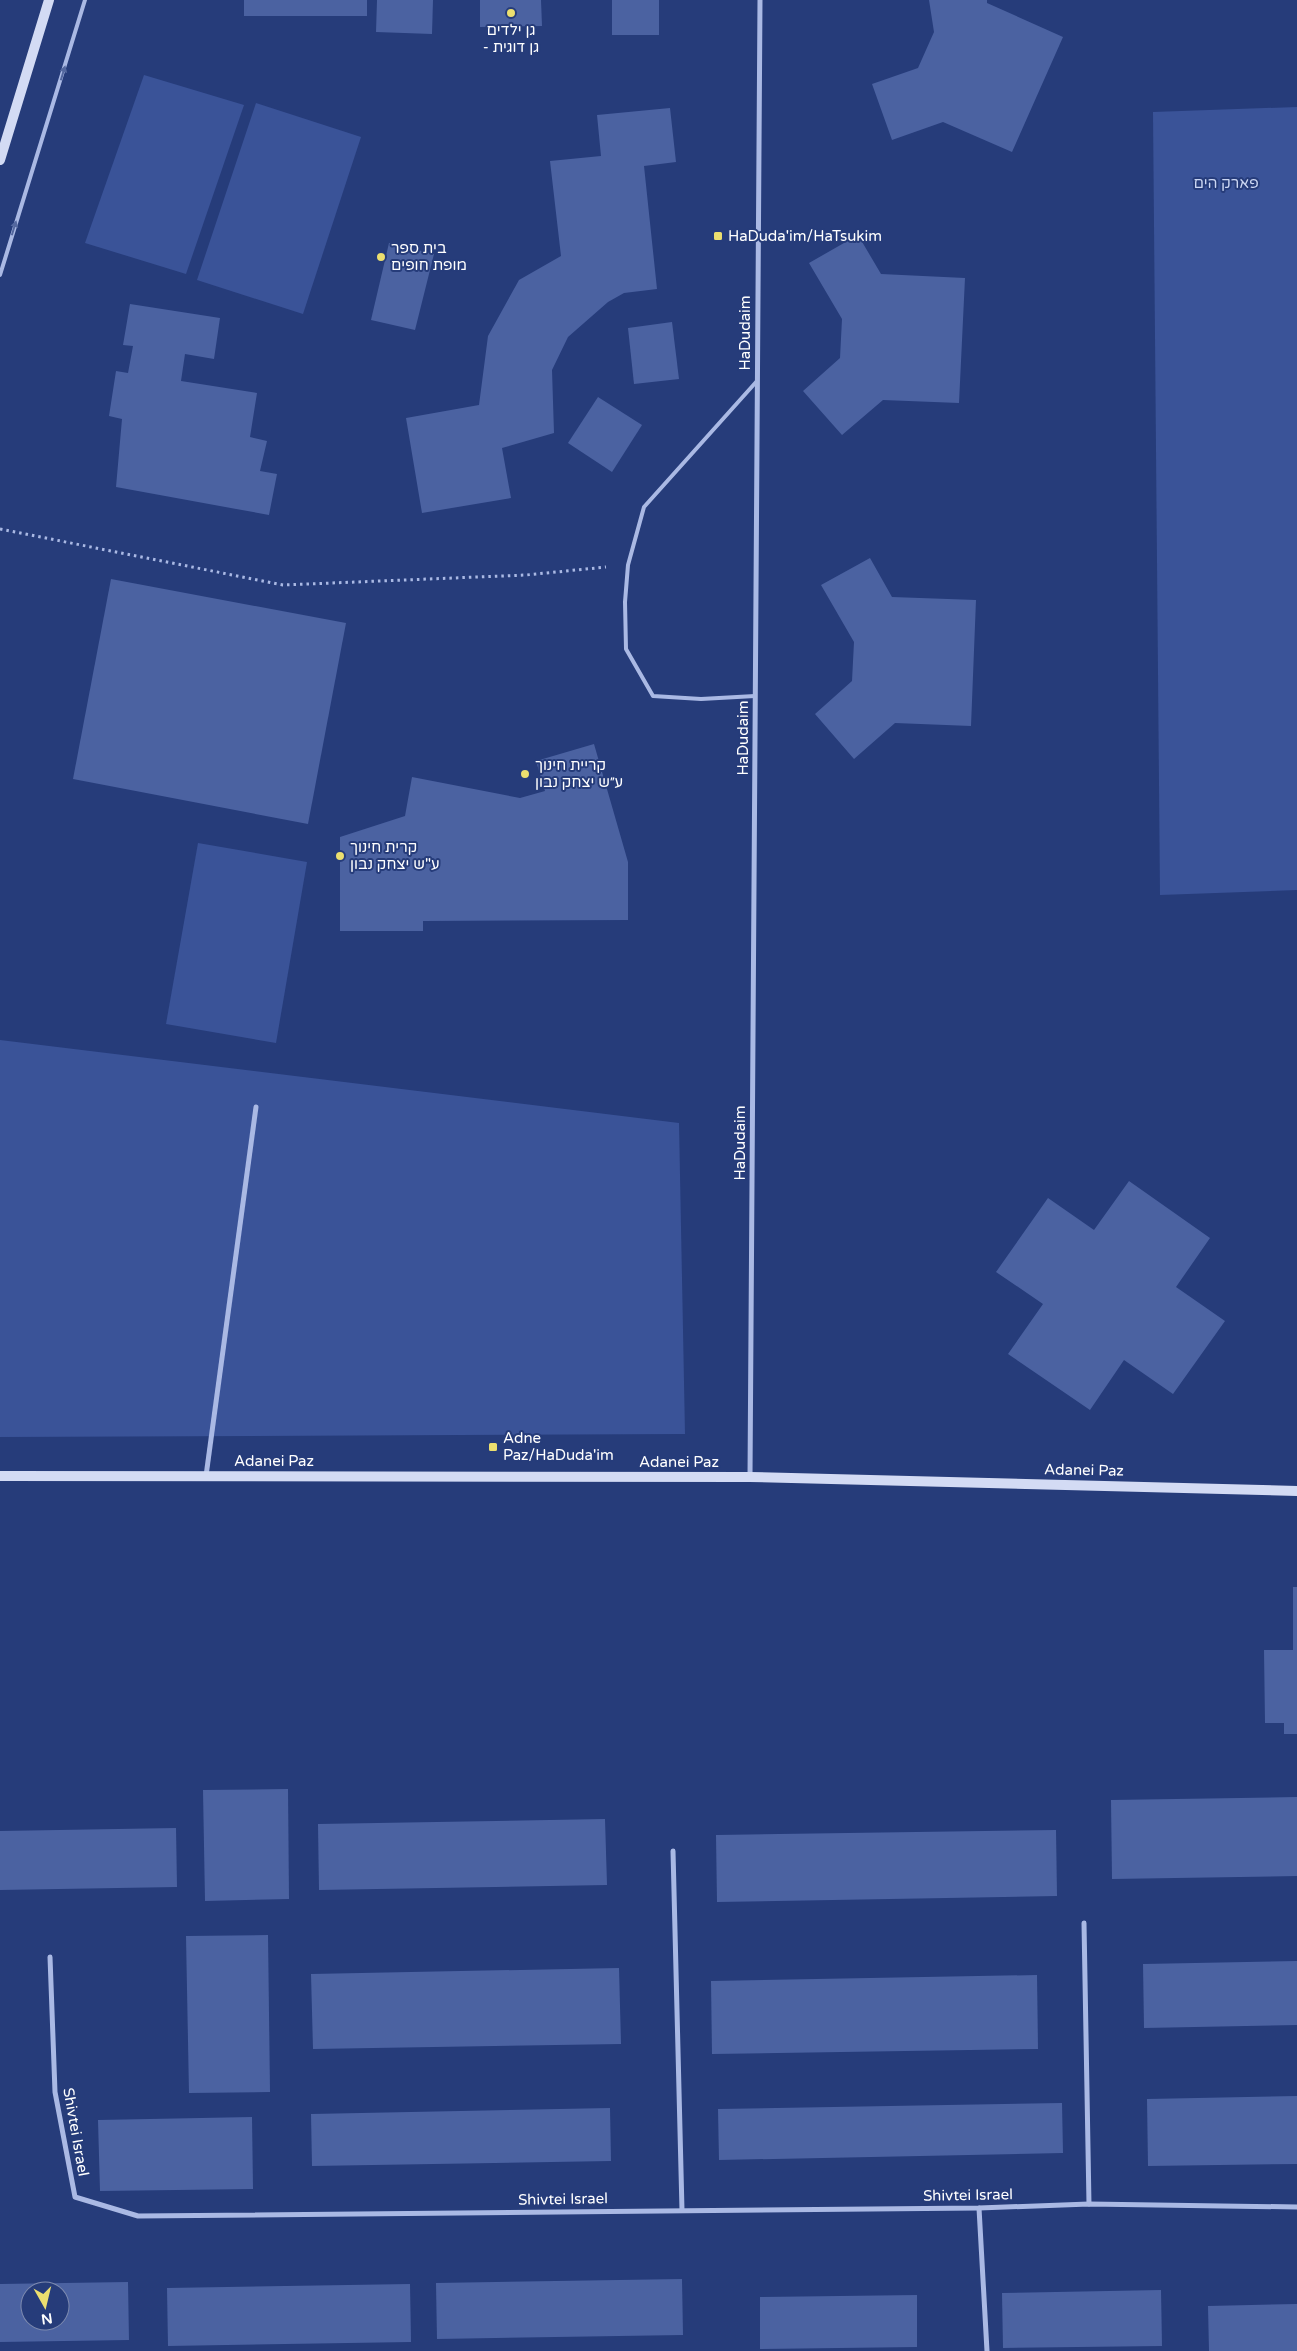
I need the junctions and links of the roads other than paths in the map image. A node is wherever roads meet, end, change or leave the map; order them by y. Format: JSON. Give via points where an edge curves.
{"nodes":[{"id":1,"x":49,"y":0,"type":"edge"},
{"id":2,"x":86,"y":0,"type":"edge"},
{"id":3,"x":760,"y":0,"type":"edge"},
{"id":4,"x":0,"y":160,"type":"edge"},
{"id":5,"x":0,"y":275,"type":"edge"},
{"id":6,"x":758,"y":381,"type":"junction"},
{"id":7,"x":755,"y":696,"type":"junction"},
{"id":8,"x":256,"y":1107,"type":"dead end"},
{"id":9,"x":0,"y":1476,"type":"edge"},
{"id":10,"x":206,"y":1476,"type":"junction"},
{"id":11,"x":750,"y":1477,"type":"junction"},
{"id":12,"x":1297,"y":1491,"type":"edge"},
{"id":13,"x":673,"y":1851,"type":"dead end"},
{"id":14,"x":1084,"y":1923,"type":"dead end"},
{"id":15,"x":50,"y":1957,"type":"dead end"},
{"id":16,"x":1089,"y":2204,"type":"junction"},
{"id":17,"x":1297,"y":2207,"type":"edge"},
{"id":18,"x":979,"y":2208,"type":"junction"},
{"id":19,"x":682,"y":2210,"type":"junction"},
{"id":20,"x":987,"y":2351,"type":"edge"}],
"edges":[{"from":1,"to":4,"type":"street"},
{"from":5,"to":2,"type":"lane","one_way":true},
{"from":3,"to":6,"type":"street","name":"HaDudaim"},
{"from":6,"to":7,"type":"street","name":"HaDudaim"},
{"from":6,"to":7,"type":"lane","via":[[644,507],[628,565],[625,602],[626,649],[653,696],[700,699]]},
{"from":7,"to":11,"type":"street","name":"HaDudaim"},
{"from":8,"to":10,"type":"street"},
{"from":9,"to":10,"type":"street","name":"Adanei Paz"},
{"from":10,"to":11,"type":"street","name":"Adanei Paz"},
{"from":11,"to":12,"type":"street","name":"Adanei Paz"},
{"from":13,"to":19,"type":"street"},
{"from":14,"to":16,"type":"street"},
{"from":15,"to":19,"type":"street","name":"Shivtei Israel","via":[[55,2092],[75,2197],[138,2216]]},
{"from":16,"to":17,"type":"street","name":"Shivtei Israel"},
{"from":16,"to":18,"type":"street","name":"Shivtei Israel"},
{"from":18,"to":19,"type":"street","name":"Shivtei Israel"},
{"from":18,"to":20,"type":"street"}]}
